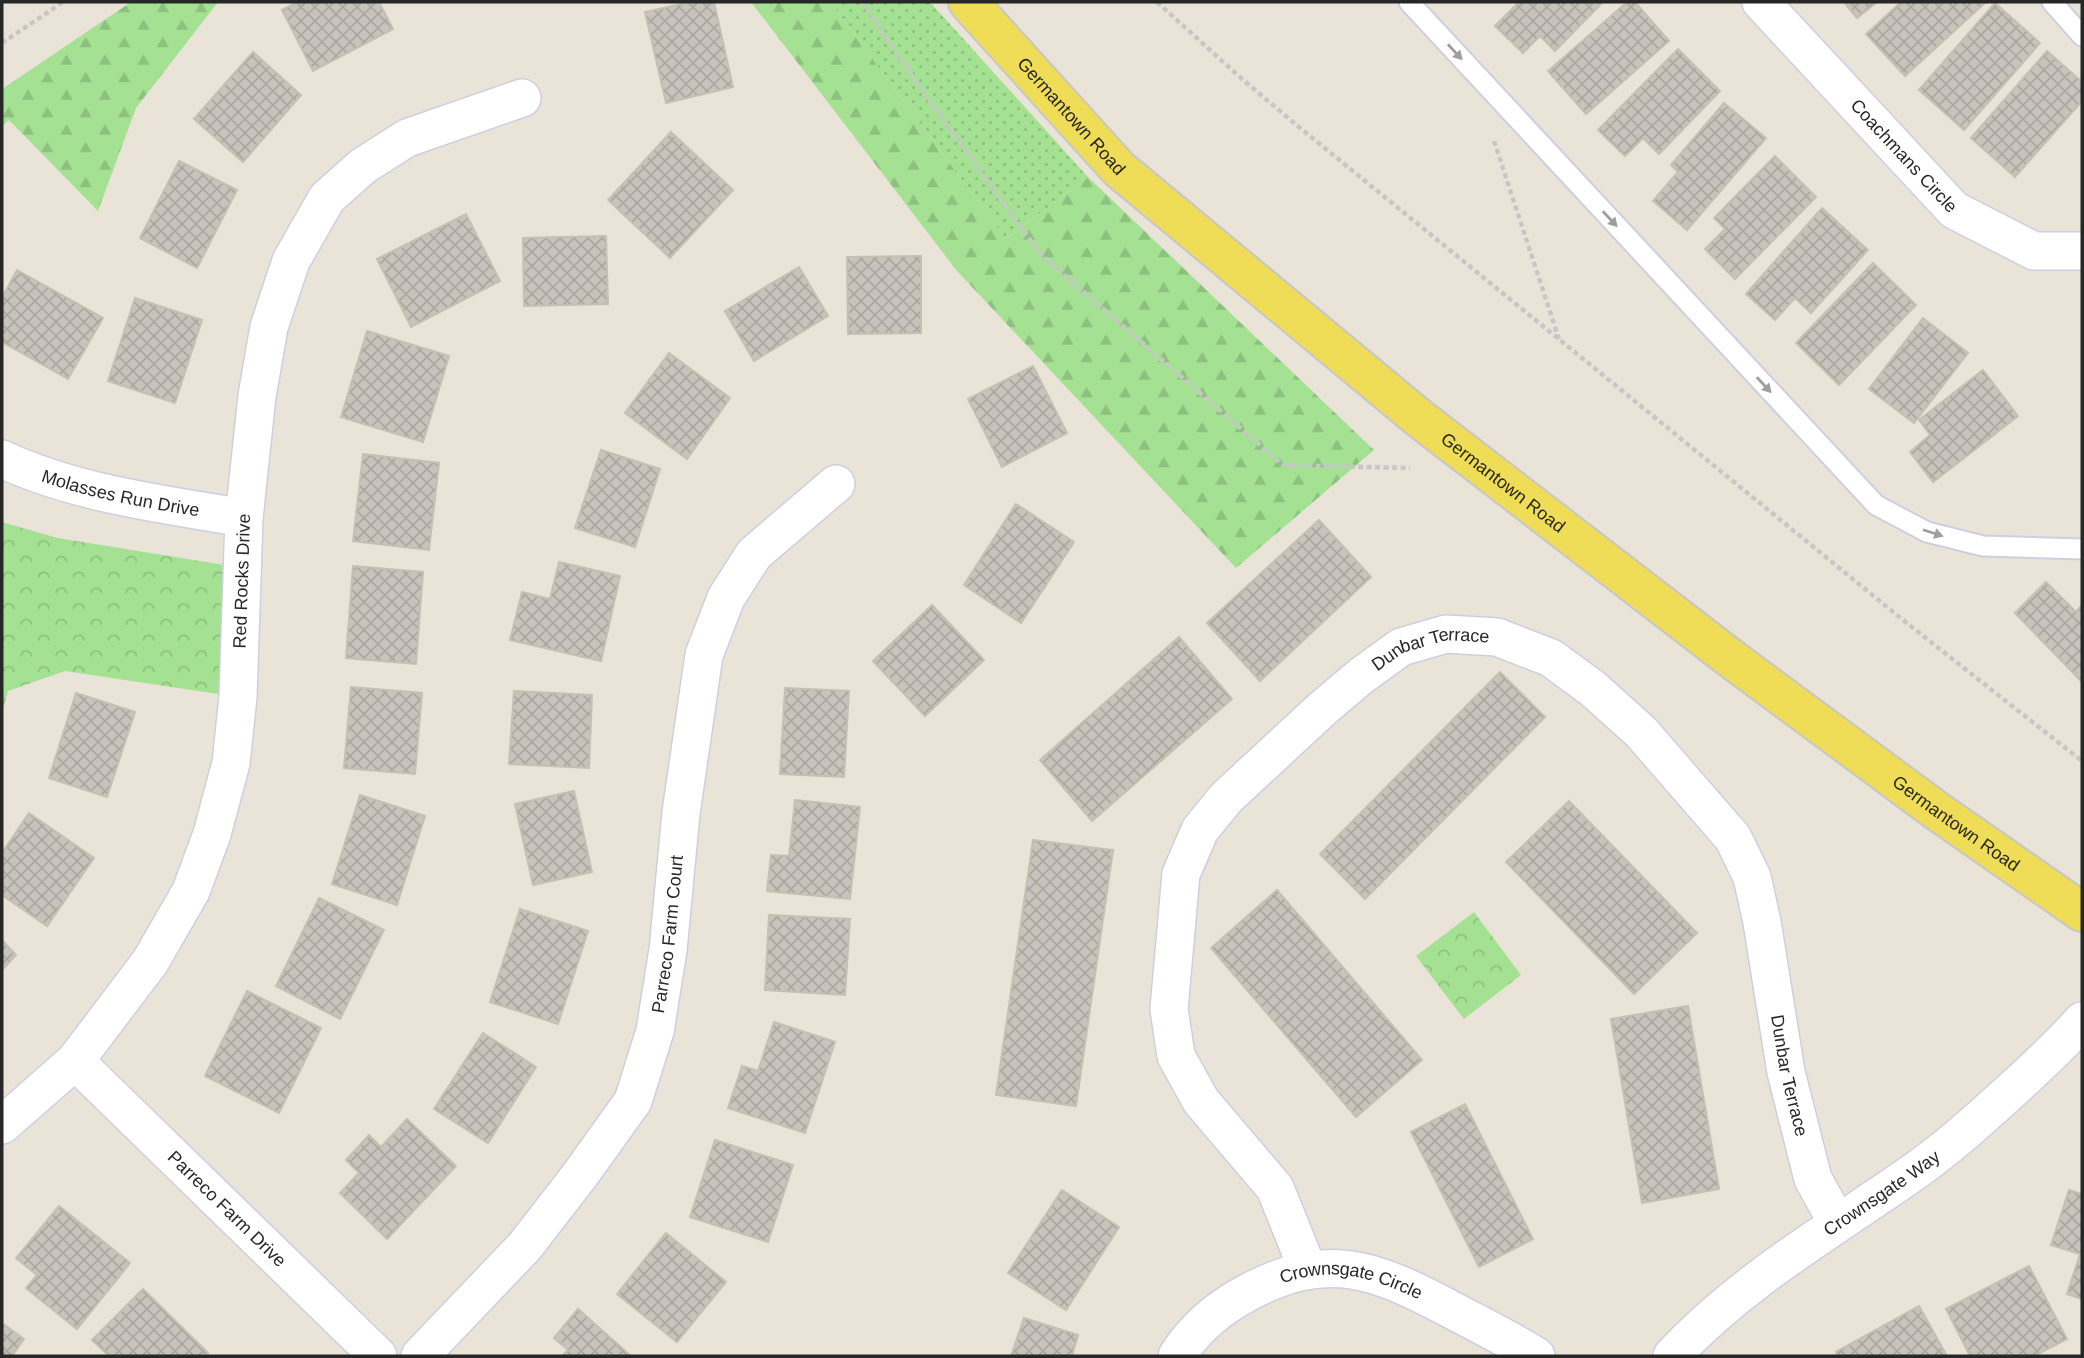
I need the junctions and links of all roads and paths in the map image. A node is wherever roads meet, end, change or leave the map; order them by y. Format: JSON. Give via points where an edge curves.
{"nodes":[{"id":1,"x":63,"y":2,"type":"edge"},
{"id":2,"x":862,"y":2,"type":"edge"},
{"id":3,"x":968,"y":2,"type":"edge"},
{"id":4,"x":1157,"y":2,"type":"edge"},
{"id":5,"x":1409,"y":2,"type":"edge"},
{"id":6,"x":1760,"y":2,"type":"edge"},
{"id":7,"x":2052,"y":2,"type":"edge"},
{"id":8,"x":2082,"y":36,"type":"edge"},
{"id":9,"x":2,"y":43,"type":"edge"},
{"id":10,"x":522,"y":97,"type":"dead end"},
{"id":11,"x":1492,"y":133,"type":"dead end"},
{"id":12,"x":2082,"y":251,"type":"edge"},
{"id":13,"x":1559,"y":340,"type":"junction"},
{"id":14,"x":2,"y":459,"type":"edge"},
{"id":15,"x":1410,"y":468,"type":"dead end"},
{"id":16,"x":836,"y":484,"type":"dead end"},
{"id":17,"x":244,"y":518,"type":"junction"},
{"id":18,"x":2082,"y":549,"type":"edge"},
{"id":19,"x":2082,"y":761,"type":"edge"},
{"id":20,"x":2082,"y":912,"type":"edge"},
{"id":21,"x":2082,"y":1021,"type":"edge"},
{"id":22,"x":75,"y":1061,"type":"junction"},
{"id":23,"x":2,"y":1125,"type":"edge"},
{"id":24,"x":1837,"y":1222,"type":"junction"},
{"id":25,"x":1308,"y":1270,"type":"junction"},
{"id":26,"x":378,"y":1356,"type":"edge"},
{"id":27,"x":420,"y":1356,"type":"edge"},
{"id":28,"x":1177,"y":1356,"type":"edge"},
{"id":29,"x":1536,"y":1356,"type":"edge"},
{"id":30,"x":1672,"y":1356,"type":"edge"}],
"edges":[{"from":1,"to":9,"type":"path"},
{"from":2,"to":15,"type":"path","via":[[1041,255],[1283,465]]},
{"from":3,"to":20,"type":"main road","name":"Germantown Road","via":[[1119,169],[1419,418],[1729,657]]},
{"from":4,"to":13,"type":"path","via":[[1289,119]]},
{"from":5,"to":18,"type":"lane","one_way":true,"via":[[1876,505],[1927,532],[1983,546]]},
{"from":6,"to":12,"type":"street","name":"Coachmans Circle","via":[[1954,210],[2034,251]]},
{"from":7,"to":8,"type":"lane"},
{"from":10,"to":17,"type":"street","name":"Red Rocks Drive","via":[[407,138],[363,166],[327,198],[291,261],[269,327]]},
{"from":11,"to":13,"type":"path"},
{"from":13,"to":19,"type":"path"},
{"from":14,"to":17,"type":"street","name":"Molasses Run Drive","via":[[104,493]]},
{"from":16,"to":27,"type":"street","name":"Parreco Farm Court","via":[[754,554],[726,598],[704,655],[681,813],[668,950],[655,1031],[633,1101],[525,1246]]},
{"from":17,"to":22,"type":"street","name":"Red Rocks Drive","via":[[238,697],[231,763],[212,834],[191,891],[150,962]]},
{"from":21,"to":24,"type":"street","name":"Crownsgate Way","via":[[1972,1126]]},
{"from":22,"to":23,"type":"street","name":"Red Rocks Drive"},
{"from":22,"to":26,"type":"street","name":"Parreco Farm Drive"},
{"from":24,"to":25,"type":"street","name":"Dunbar Terrace","via":[[1813,1180],[1786,1072],[1752,877],[1733,838],[1640,732],[1551,658],[1497,637],[1446,634],[1401,647],[1322,709],[1226,798],[1200,830],[1181,874],[1169,1009],[1176,1056],[1201,1101],[1275,1188]]},
{"from":24,"to":30,"type":"street","name":"Crownsgate Way","via":[[1732,1299]]},
{"from":25,"to":28,"type":"street","name":"Crownsgate Circle","via":[[1270,1281],[1235,1299],[1206,1321]]},
{"from":25,"to":29,"type":"street","name":"Crownsgate Circle","via":[[1347,1268],[1384,1277]]}]}
